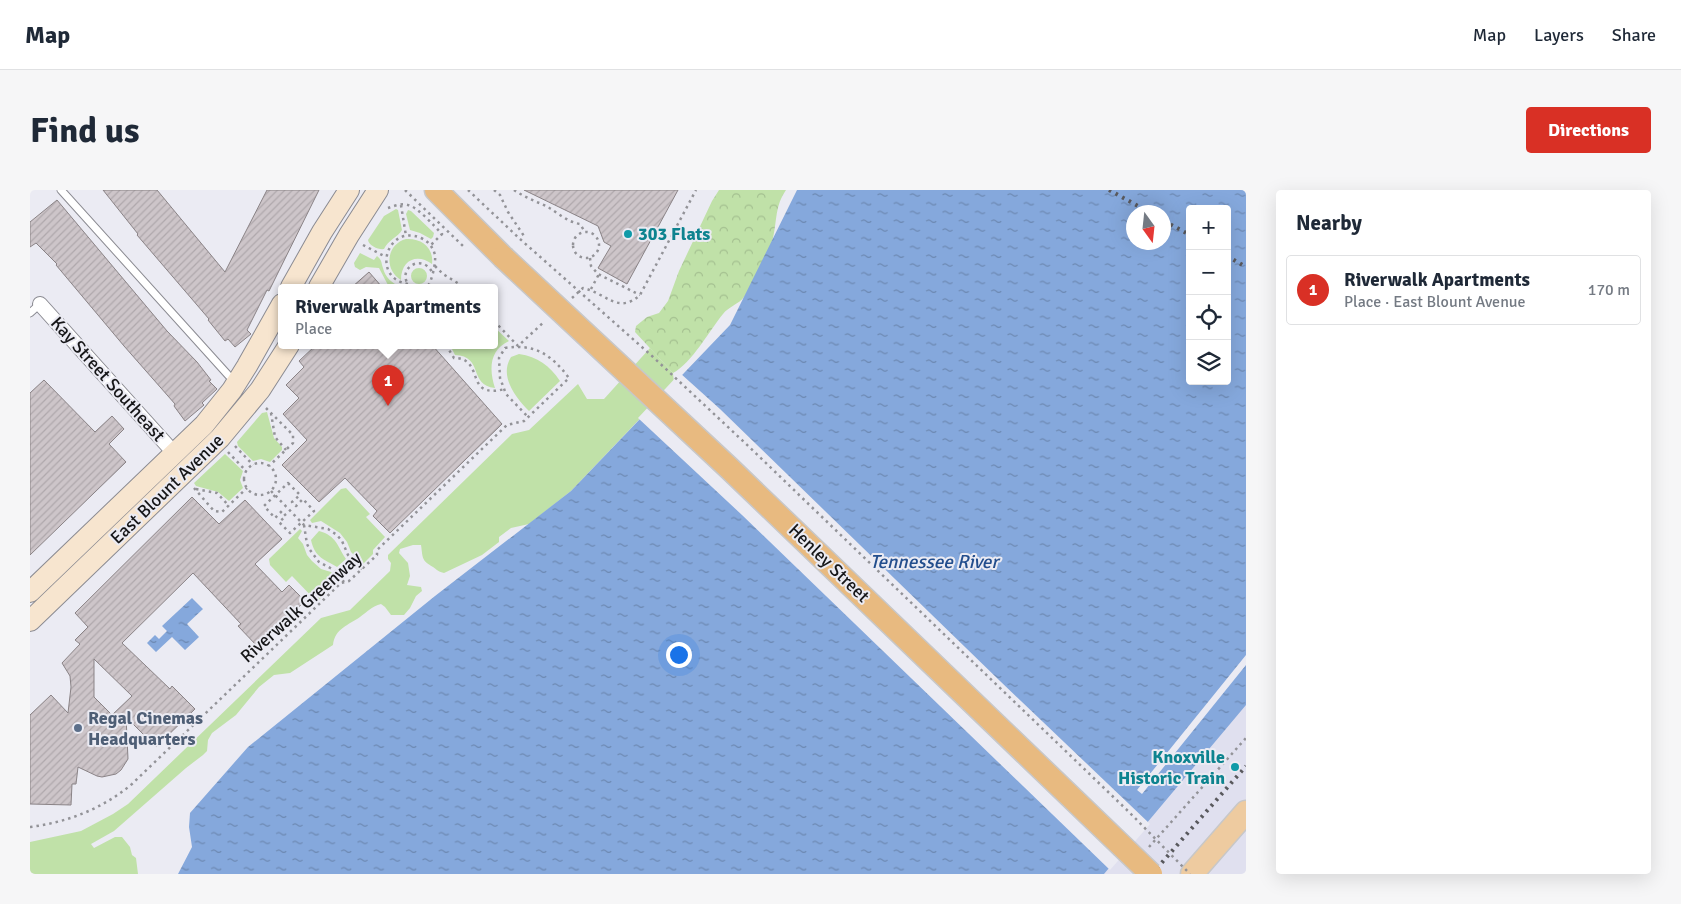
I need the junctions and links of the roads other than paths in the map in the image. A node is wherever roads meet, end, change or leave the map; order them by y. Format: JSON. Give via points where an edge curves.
{"nodes":[{"id":1,"x":61,"y":190,"type":"edge"},
{"id":2,"x":349,"y":190,"type":"edge"},
{"id":3,"x":378,"y":190,"type":"edge"},
{"id":4,"x":436,"y":190,"type":"edge"},
{"id":5,"x":293,"y":284,"type":"edge"},
{"id":6,"x":322,"y":284,"type":"edge"},
{"id":7,"x":40,"y":304,"type":"joint"},
{"id":8,"x":278,"y":311,"type":"edge"},
{"id":9,"x":30,"y":314,"type":"edge"},
{"id":10,"x":287,"y":349,"type":"edge"},
{"id":11,"x":238,"y":380,"type":"junction"},
{"id":12,"x":262,"y":399,"type":"junction"},
{"id":13,"x":175,"y":454,"type":"junction"},
{"id":14,"x":190,"y":477,"type":"junction"},
{"id":15,"x":30,"y":592,"type":"edge"},
{"id":16,"x":30,"y":621,"type":"edge"},
{"id":17,"x":1246,"y":812,"type":"edge"},
{"id":18,"x":1151,"y":874,"type":"edge"},
{"id":19,"x":1191,"y":874,"type":"edge"}],
"edges":[{"from":1,"to":11,"type":"lane","via":[[228,376]]},
{"from":2,"to":5,"type":"main road"},
{"from":3,"to":6,"type":"main road"},
{"from":4,"to":18,"type":"highway","name":"Henley Street","bridge":true},
{"from":7,"to":9,"type":"lane"},
{"from":7,"to":13,"type":"street","name":"Kay Street Southeast"},
{"from":8,"to":11,"type":"main road"},
{"from":10,"to":12,"type":"main road","name":"East Blount Avenue"},
{"from":11,"to":12,"type":"main road"},
{"from":11,"to":13,"type":"main road","via":[[220,407]]},
{"from":12,"to":14,"type":"main road","name":"East Blount Avenue","via":[[220,438]]},
{"from":13,"to":14,"type":"main road"},
{"from":13,"to":15,"type":"main road"},
{"from":14,"to":16,"type":"main road","name":"East Blount Avenue"},
{"from":17,"to":19,"type":"main road"}]}
